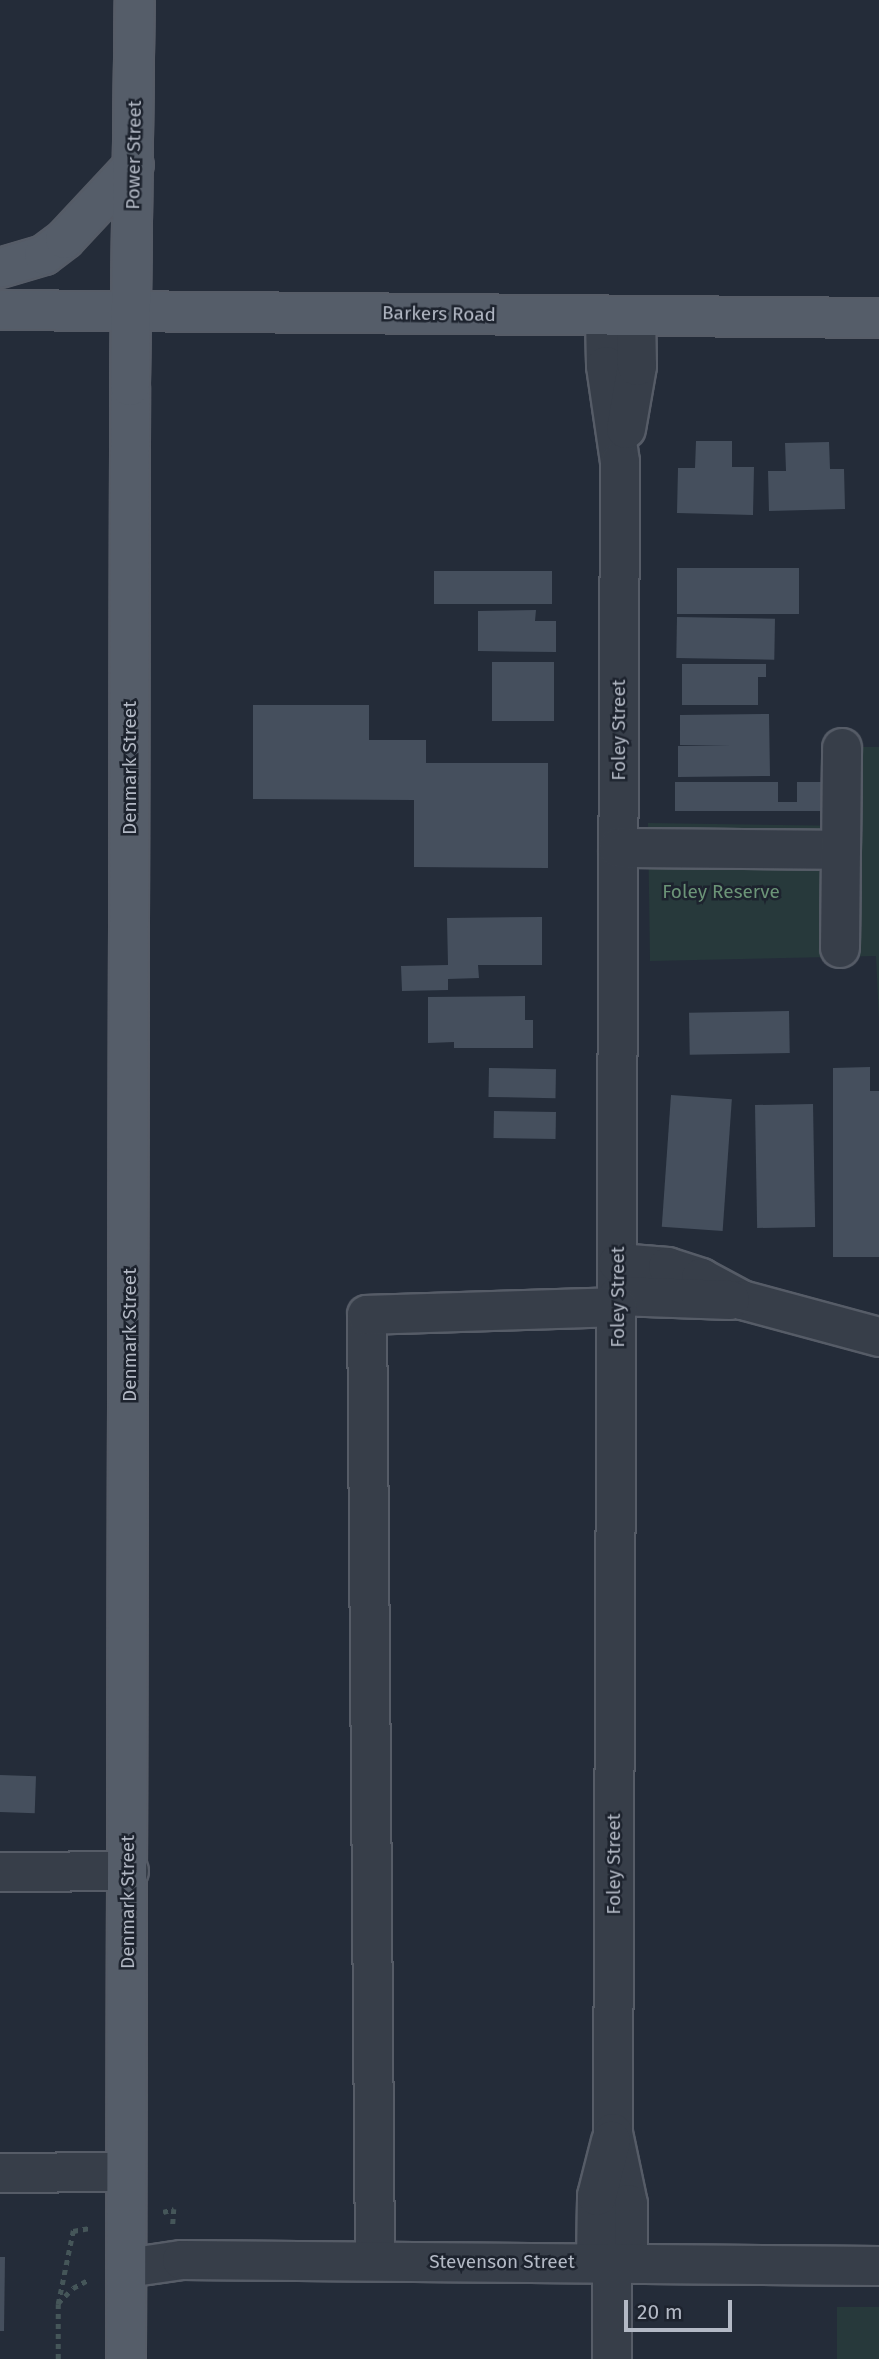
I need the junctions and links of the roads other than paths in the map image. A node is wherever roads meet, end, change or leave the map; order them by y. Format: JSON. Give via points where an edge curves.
{"nodes":[{"id":1,"x":135,"y":0,"type":"edge"},
{"id":2,"x":134,"y":166,"type":"junction"},
{"id":3,"x":0,"y":268,"type":"edge"},
{"id":4,"x":0,"y":310,"type":"edge"},
{"id":5,"x":131,"y":311,"type":"junction"},
{"id":6,"x":621,"y":317,"type":"junction"},
{"id":7,"x":879,"y":318,"type":"edge"},
{"id":8,"x":842,"y":748,"type":"dead end"},
{"id":9,"x":618,"y":848,"type":"junction"},
{"id":10,"x":841,"y":850,"type":"junction"},
{"id":11,"x":840,"y":948,"type":"dead end"},
{"id":12,"x":618,"y":1289,"type":"junction"},
{"id":13,"x":879,"y":1337,"type":"edge"},
{"id":14,"x":129,"y":1871,"type":"junction"},
{"id":15,"x":0,"y":1872,"type":"edge"},
{"id":16,"x":126,"y":2172,"type":"junction"},
{"id":17,"x":0,"y":2173,"type":"edge"},
{"id":18,"x":375,"y":2261,"type":"junction"},
{"id":19,"x":612,"y":2263,"type":"junction"},
{"id":20,"x":879,"y":2266,"type":"edge"},
{"id":21,"x":127,"y":2268,"type":"junction"},
{"id":22,"x":127,"y":2359,"type":"edge"},
{"id":23,"x":612,"y":2359,"type":"edge"}],
"edges":[{"from":1,"to":2,"type":"main road","name":"Power Street"},
{"from":2,"to":3,"type":"main road","via":[[44,255]]},
{"from":2,"to":5,"type":"main road","name":"Power Street"},
{"from":4,"to":5,"type":"main road","name":"Barkers Road"},
{"from":5,"to":6,"type":"main road","name":"Barkers Road"},
{"from":5,"to":14,"type":"main road","name":"Denmark Street"},
{"from":6,"to":7,"type":"main road","name":"Barkers Road"},
{"from":6,"to":9,"type":"street","name":"Foley Street","via":[[637,366],[620,462]]},
{"from":8,"to":10,"type":"street"},
{"from":9,"to":10,"type":"street"},
{"from":9,"to":12,"type":"street","name":"Foley Street"},
{"from":10,"to":11,"type":"street"},
{"from":12,"to":13,"type":"street","via":[[668,1267],[742,1300]]},
{"from":12,"to":18,"type":"street","via":[[367,1314]]},
{"from":12,"to":19,"type":"street","name":"Foley Street","via":[[613,2133],[628,2204]]},
{"from":14,"to":15,"type":"street"},
{"from":14,"to":16,"type":"main road","name":"Denmark Street"},
{"from":16,"to":17,"type":"street"},
{"from":16,"to":21,"type":"main road","name":"Denmark Street"},
{"from":18,"to":19,"type":"street","name":"Stevenson Street"},
{"from":18,"to":21,"type":"street","name":"Stevenson Street","via":[[172,2260]]},
{"from":19,"to":20,"type":"street","name":"Stevenson Street"},
{"from":19,"to":23,"type":"street","name":"Foley Street"},
{"from":21,"to":22,"type":"main road","name":"Denmark Street"}]}
